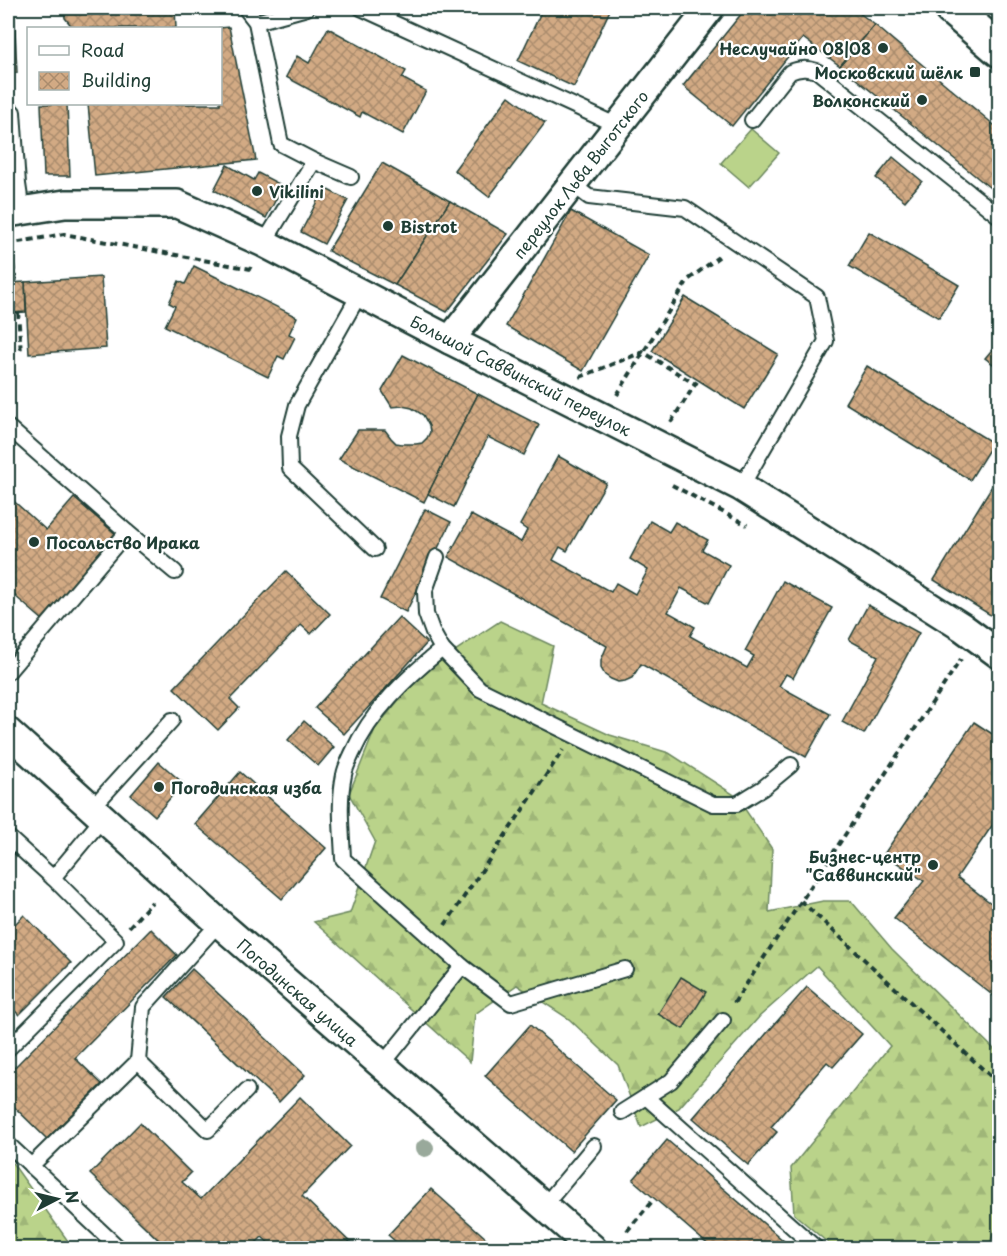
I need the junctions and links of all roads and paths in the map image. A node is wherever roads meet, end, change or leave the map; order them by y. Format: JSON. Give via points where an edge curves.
{"nodes":[{"id":1,"x":245,"y":8,"type":"edge"},
{"id":2,"x":307,"y":8,"type":"edge"},
{"id":3,"x":361,"y":8,"type":"edge"},
{"id":4,"x":710,"y":8,"type":"edge"},
{"id":5,"x":951,"y":8,"type":"edge"},
{"id":6,"x":256,"y":22,"type":"junction"},
{"id":7,"x":999,"y":50,"type":"edge"},
{"id":8,"x":13,"y":112,"type":"dead end"},
{"id":9,"x":752,"y":120,"type":"dead end"},
{"id":10,"x":618,"y":126,"type":"junction"},
{"id":11,"x":314,"y":161,"type":"junction"},
{"id":12,"x":351,"y":177,"type":"dead end"},
{"id":13,"x":572,"y":184,"type":"junction"},
{"id":14,"x":15,"y":212,"type":"edge"},
{"id":15,"x":999,"y":217,"type":"edge"},
{"id":16,"x":264,"y":243,"type":"junction"},
{"id":17,"x":737,"y":243,"type":"junction"},
{"id":18,"x":9,"y":244,"type":"edge"},
{"id":19,"x":261,"y":274,"type":"dead end"},
{"id":20,"x":16,"y":283,"type":"dead end"},
{"id":21,"x":360,"y":293,"type":"junction"},
{"id":22,"x":18,"y":312,"type":"dead end"},
{"id":23,"x":450,"y":340,"type":"junction"},
{"id":24,"x":643,"y":352,"type":"junction"},
{"id":25,"x":21,"y":353,"type":"dead end"},
{"id":26,"x":574,"y":380,"type":"dead end"},
{"id":27,"x":614,"y":400,"type":"dead end"},
{"id":28,"x":8,"y":428,"type":"edge"},
{"id":29,"x":668,"y":428,"type":"dead end"},
{"id":30,"x":671,"y":485,"type":"dead end"},
{"id":31,"x":741,"y":487,"type":"junction"},
{"id":32,"x":754,"y":529,"type":"dead end"},
{"id":33,"x":127,"y":532,"type":"junction"},
{"id":34,"x":375,"y":549,"type":"dead end"},
{"id":35,"x":437,"y":557,"type":"dead end"},
{"id":36,"x":175,"y":572,"type":"dead end"},
{"id":37,"x":442,"y":649,"type":"junction"},
{"id":38,"x":999,"y":655,"type":"edge"},
{"id":39,"x":963,"y":656,"type":"dead end"},
{"id":40,"x":8,"y":672,"type":"edge"},
{"id":41,"x":172,"y":720,"type":"dead end"},
{"id":42,"x":8,"y":732,"type":"edge"},
{"id":43,"x":573,"y":736,"type":"junction"},
{"id":44,"x":791,"y":765,"type":"dead end"},
{"id":45,"x":97,"y":813,"type":"junction"},
{"id":46,"x":8,"y":837,"type":"edge"},
{"id":47,"x":53,"y":878,"type":"junction"},
{"id":48,"x":801,"y":901,"type":"junction"},
{"id":49,"x":152,"y":902,"type":"dead end"},
{"id":50,"x":219,"y":923,"type":"junction"},
{"id":51,"x":116,"y":941,"type":"junction"},
{"id":52,"x":435,"y":941,"type":"junction"},
{"id":53,"x":462,"y":966,"type":"junction"},
{"id":54,"x":625,"y":969,"type":"dead end"},
{"id":55,"x":723,"y":1020,"type":"joint"},
{"id":56,"x":8,"y":1049,"type":"edge"},
{"id":57,"x":138,"y":1061,"type":"junction"},
{"id":58,"x":382,"y":1065,"type":"junction"},
{"id":59,"x":999,"y":1084,"type":"edge"},
{"id":60,"x":247,"y":1090,"type":"dead end"},
{"id":61,"x":645,"y":1097,"type":"junction"},
{"id":62,"x":622,"y":1112,"type":"dead end"},
{"id":63,"x":8,"y":1144,"type":"edge"},
{"id":64,"x":594,"y":1146,"type":"dead end"},
{"id":65,"x":31,"y":1167,"type":"junction"},
{"id":66,"x":654,"y":1198,"type":"dead end"},
{"id":67,"x":544,"y":1206,"type":"junction"},
{"id":68,"x":627,"y":1231,"type":"dead end"},
{"id":69,"x":119,"y":1248,"type":"edge"},
{"id":70,"x":591,"y":1248,"type":"edge"},
{"id":71,"x":816,"y":1248,"type":"edge"}],
"edges":[{"from":1,"to":6,"type":"lane"},
{"from":2,"to":6,"type":"lane"},
{"from":3,"to":10,"type":"lane"},
{"from":4,"to":10,"type":"street","name":"переулок Льва Выготского"},
{"from":5,"to":7,"type":"main road"},
{"from":6,"to":11,"type":"lane","via":[[281,144]]},
{"from":8,"to":14,"type":"lane","via":[[18,184]]},
{"from":9,"to":15,"type":"lane","via":[[790,72],[799,68],[817,71]]},
{"from":10,"to":13,"type":"street","name":"переулок Льва Выготского"},
{"from":11,"to":12,"type":"lane"},
{"from":11,"to":16,"type":"lane"},
{"from":13,"to":17,"type":"lane","via":[[589,197],[685,208]]},
{"from":13,"to":23,"type":"street","name":"переулок Льва Выготского"},
{"from":14,"to":16,"type":"street","name":"Большой Саввинский переулок","via":[[65,204],[177,204]]},
{"from":16,"to":21,"type":"street","name":"Большой Саввинский переулок"},
{"from":17,"to":24,"type":"path","via":[[688,280]]},
{"from":17,"to":31,"type":"lane","via":[[817,297],[826,342]]},
{"from":18,"to":19,"type":"path","via":[[64,234]]},
{"from":18,"to":20,"type":"path"},
{"from":21,"to":23,"type":"street","name":"Большой Саввинский переулок"},
{"from":21,"to":34,"type":"lane","via":[[297,405],[289,436],[290,468]]},
{"from":22,"to":25,"type":"path"},
{"from":23,"to":31,"type":"street","name":"Большой Саввинский переулок"},
{"from":24,"to":26,"type":"path"},
{"from":24,"to":27,"type":"path"},
{"from":24,"to":29,"type":"path","via":[[696,382]]},
{"from":28,"to":33,"type":"lane"},
{"from":30,"to":32,"type":"path"},
{"from":31,"to":38,"type":"street","name":"Большой Саввинский переулок","via":[[962,627]]},
{"from":33,"to":36,"type":"lane"},
{"from":33,"to":40,"type":"lane"},
{"from":35,"to":37,"type":"lane","via":[[425,591],[426,614]]},
{"from":37,"to":43,"type":"lane","via":[[480,689]]},
{"from":37,"to":52,"type":"lane","via":[[388,698],[358,741],[344,773],[340,805],[343,859]]},
{"from":39,"to":48,"type":"path"},
{"from":41,"to":45,"type":"lane"},
{"from":42,"to":45,"type":"street","name":"Погодинская улица"},
{"from":43,"to":44,"type":"lane","via":[[713,804],[737,804]]},
{"from":43,"to":52,"type":"path"},
{"from":45,"to":47,"type":"lane"},
{"from":45,"to":50,"type":"street","name":"Погодинская улица"},
{"from":46,"to":47,"type":"lane"},
{"from":47,"to":51,"type":"lane"},
{"from":48,"to":55,"type":"path"},
{"from":48,"to":59,"type":"path"},
{"from":49,"to":51,"type":"path"},
{"from":50,"to":57,"type":"lane","via":[[143,1007]]},
{"from":50,"to":58,"type":"street","name":"Погодинская улица"},
{"from":51,"to":56,"type":"lane"},
{"from":52,"to":53,"type":"lane"},
{"from":53,"to":54,"type":"lane","via":[[511,1003]]},
{"from":53,"to":58,"type":"lane"},
{"from":55,"to":61,"type":"lane","via":[[672,1081]]},
{"from":57,"to":60,"type":"lane","via":[[208,1130]]},
{"from":57,"to":65,"type":"lane"},
{"from":58,"to":67,"type":"street","name":"Погодинская улица"},
{"from":61,"to":62,"type":"lane"},
{"from":61,"to":71,"type":"lane"},
{"from":63,"to":65,"type":"lane"},
{"from":64,"to":67,"type":"lane"},
{"from":65,"to":69,"type":"lane"},
{"from":66,"to":68,"type":"path"},
{"from":67,"to":70,"type":"street","name":"Погодинская улица"}]}
